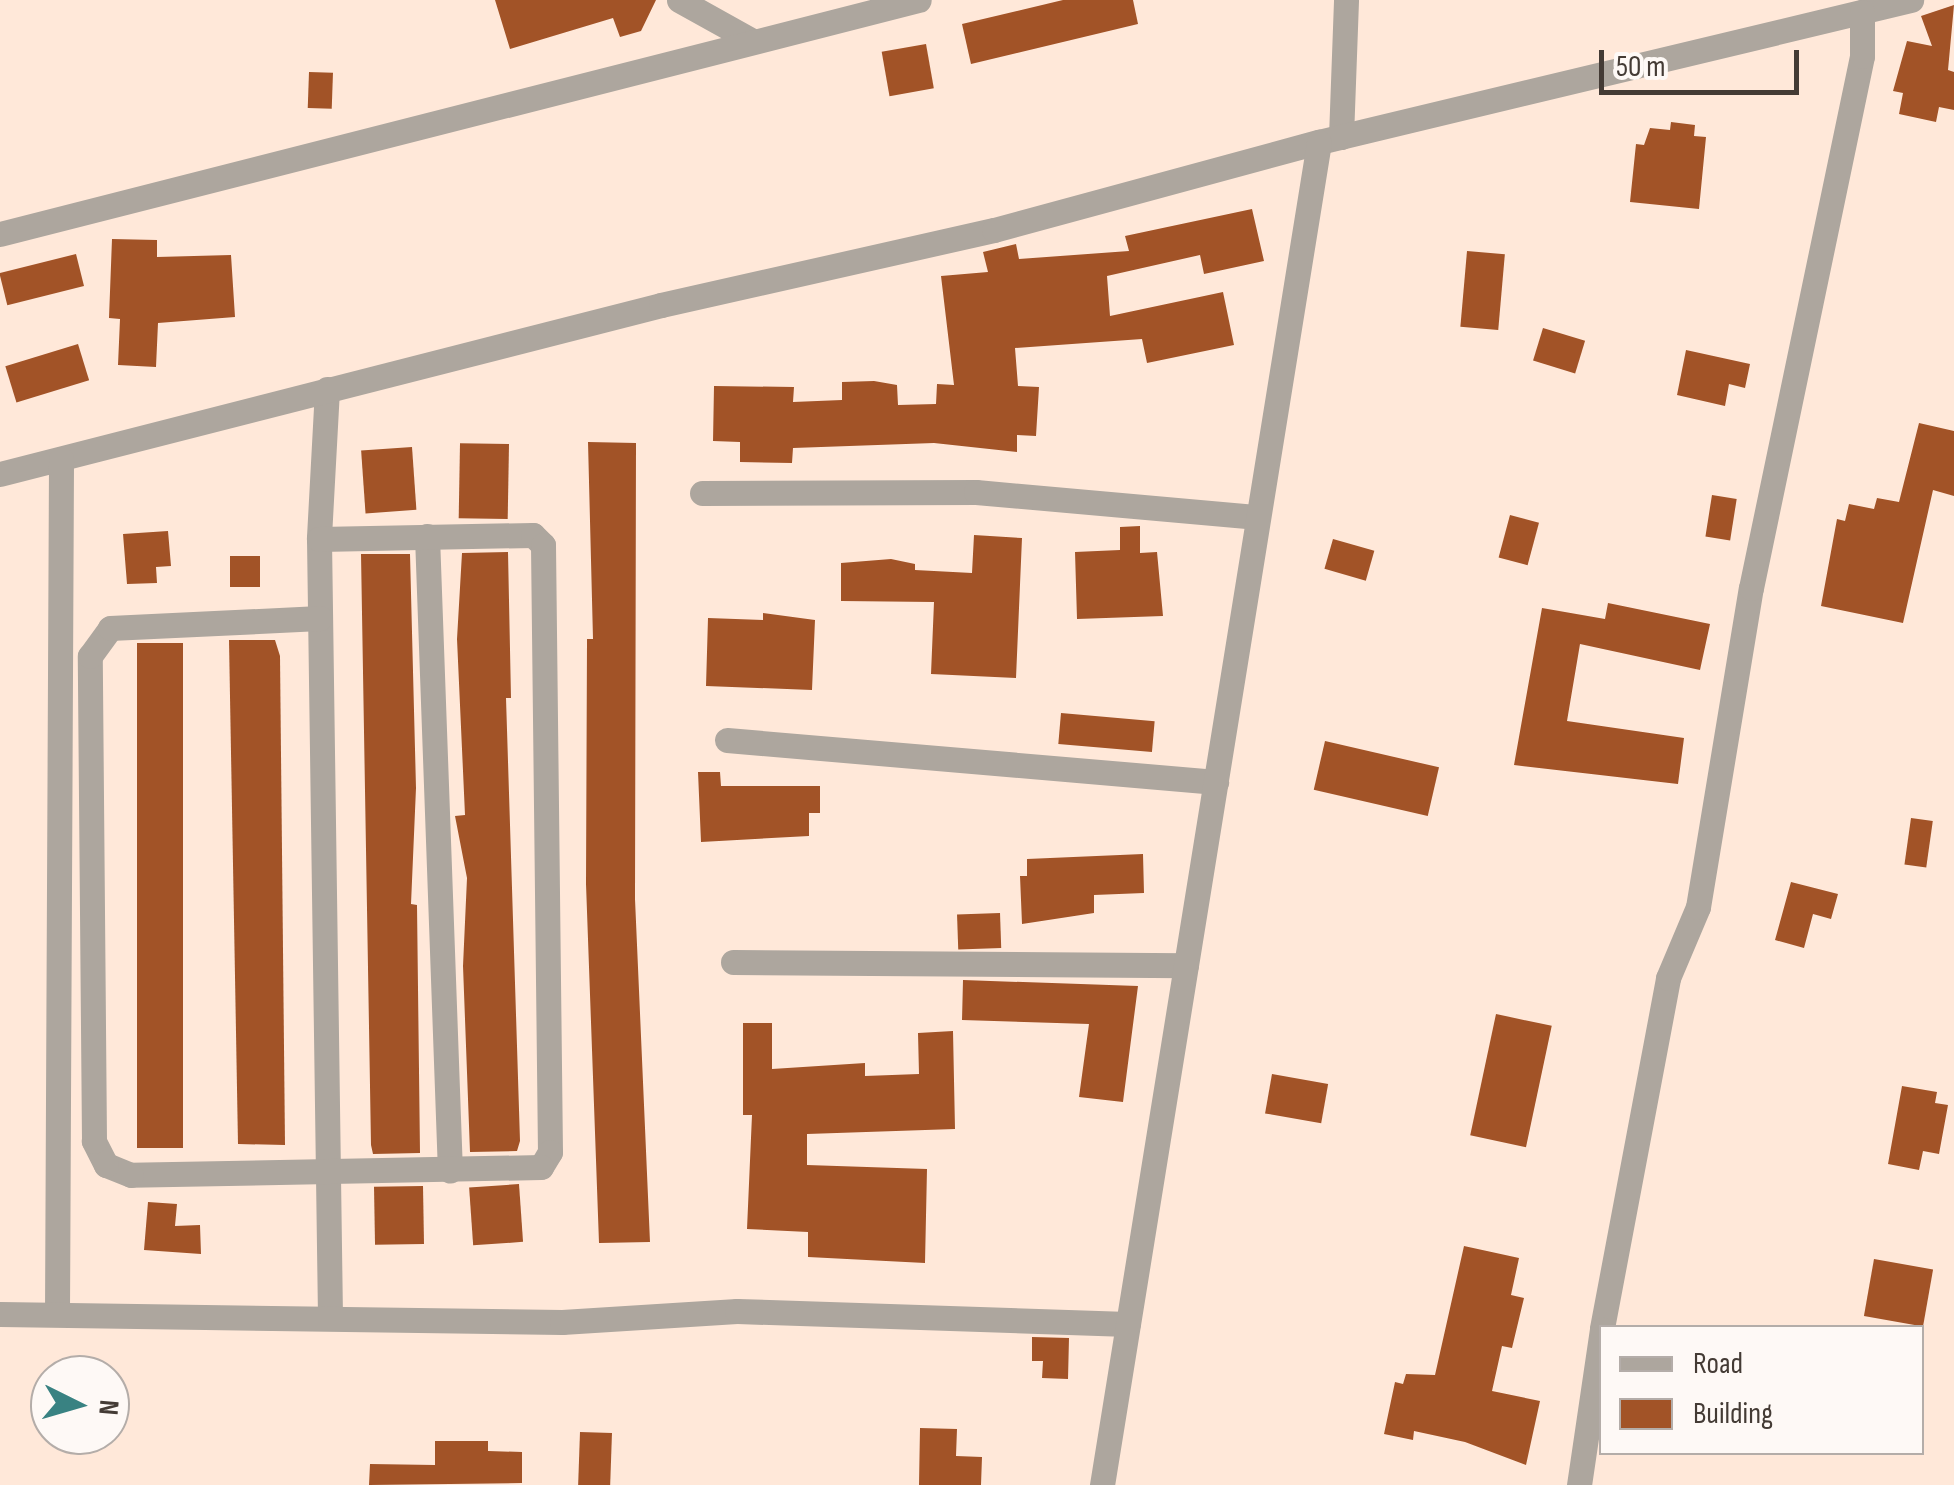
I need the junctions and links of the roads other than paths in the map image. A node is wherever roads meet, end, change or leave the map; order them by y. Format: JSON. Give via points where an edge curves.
{"nodes":[{"id":1,"x":679,"y":0,"type":"edge"},
{"id":2,"x":919,"y":0,"type":"edge"},
{"id":3,"x":1346,"y":0,"type":"edge"},
{"id":4,"x":1911,"y":0,"type":"edge"},
{"id":5,"x":1862,"y":12,"type":"junction"},
{"id":6,"x":751,"y":40,"type":"junction"},
{"id":7,"x":1330,"y":140,"type":"junction"},
{"id":8,"x":0,"y":234,"type":"edge"},
{"id":9,"x":327,"y":390,"type":"junction"},
{"id":10,"x":61,"y":459,"type":"junction"},
{"id":11,"x":0,"y":474,"type":"edge"},
{"id":12,"x":702,"y":493,"type":"dead end"},
{"id":13,"x":1258,"y":516,"type":"junction"},
{"id":14,"x":427,"y":536,"type":"junction"},
{"id":15,"x":319,"y":539,"type":"junction"},
{"id":16,"x":320,"y":618,"type":"junction"},
{"id":17,"x":726,"y":740,"type":"dead end"},
{"id":18,"x":1216,"y":782,"type":"junction"},
{"id":19,"x":733,"y":962,"type":"dead end"},
{"id":20,"x":1186,"y":966,"type":"junction"},
{"id":21,"x":450,"y":1172,"type":"junction"},
{"id":22,"x":328,"y":1173,"type":"junction"},
{"id":23,"x":57,"y":1313,"type":"junction"},
{"id":24,"x":0,"y":1314,"type":"edge"},
{"id":25,"x":330,"y":1318,"type":"junction"},
{"id":26,"x":1128,"y":1324,"type":"junction"},
{"id":27,"x":1603,"y":1325,"type":"edge"},
{"id":28,"x":1599,"y":1349,"type":"edge"},
{"id":29,"x":1102,"y":1485,"type":"edge"},
{"id":30,"x":1579,"y":1485,"type":"edge"}],
"edges":[{"from":1,"to":6,"type":"street"},
{"from":2,"to":6,"type":"street"},
{"from":3,"to":7,"type":"street"},
{"from":4,"to":5,"type":"street"},
{"from":5,"to":7,"type":"street"},
{"from":5,"to":27,"type":"street","via":[[1862,56],[1751,588],[1698,906],[1668,978]]},
{"from":6,"to":8,"type":"street"},
{"from":7,"to":9,"type":"street","via":[[994,230]]},
{"from":7,"to":13,"type":"street"},
{"from":9,"to":10,"type":"street"},
{"from":9,"to":15,"type":"street"},
{"from":10,"to":11,"type":"street"},
{"from":10,"to":23,"type":"street"},
{"from":12,"to":13,"type":"street","via":[[976,492]]},
{"from":13,"to":18,"type":"street"},
{"from":14,"to":15,"type":"street"},
{"from":14,"to":21,"type":"street"},
{"from":14,"to":21,"type":"street","via":[[533,535],[544,554],[550,1152],[541,1167]]},
{"from":15,"to":16,"type":"street"},
{"from":16,"to":22,"type":"street"},
{"from":16,"to":22,"type":"street","via":[[110,628],[90,656],[94,1141],[106,1164],[131,1175]]},
{"from":17,"to":18,"type":"street"},
{"from":18,"to":20,"type":"street"},
{"from":19,"to":20,"type":"street"},
{"from":20,"to":26,"type":"street"},
{"from":21,"to":22,"type":"street"},
{"from":22,"to":25,"type":"street"},
{"from":23,"to":24,"type":"street"},
{"from":23,"to":25,"type":"street"},
{"from":25,"to":26,"type":"street","via":[[562,1322],[737,1310]]},
{"from":26,"to":29,"type":"street"},
{"from":28,"to":30,"type":"street"}]}
